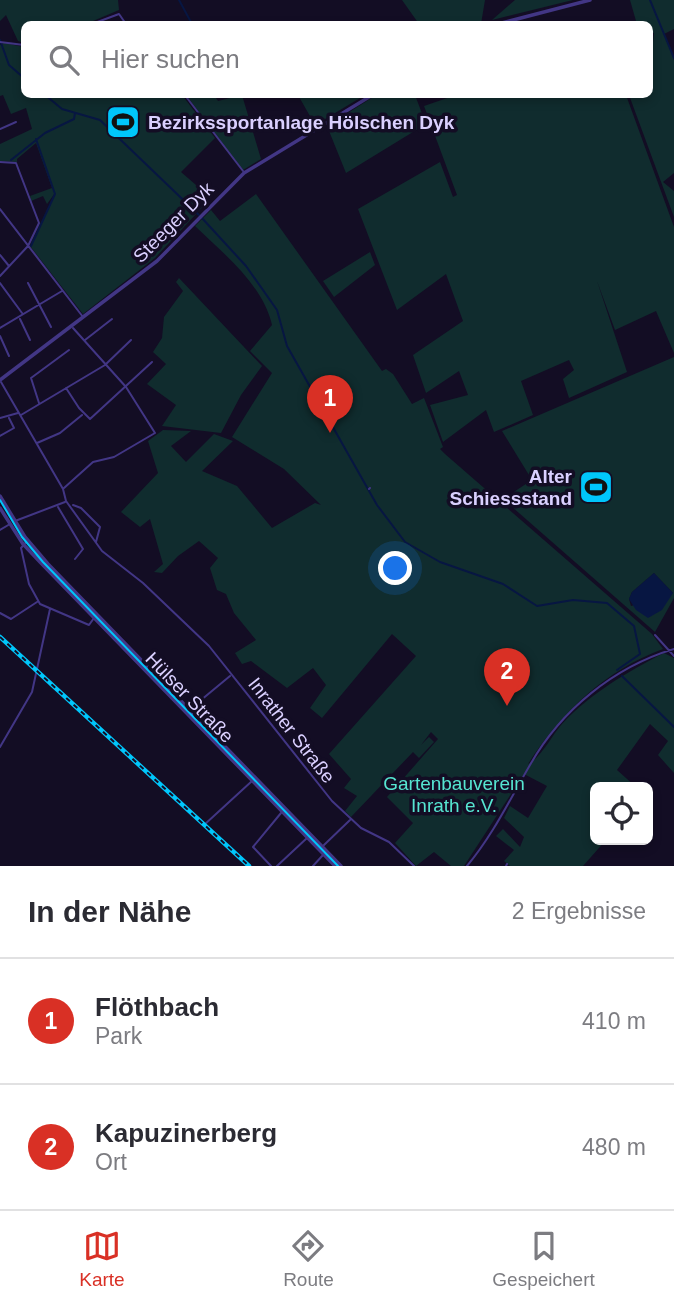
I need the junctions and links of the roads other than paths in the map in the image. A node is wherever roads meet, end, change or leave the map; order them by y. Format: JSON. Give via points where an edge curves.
{"nodes":[{"id":1,"x":590,"y":0,"type":"edge"},
{"id":2,"x":100,"y":21,"type":"edge"},
{"id":3,"x":124,"y":21,"type":"edge"},
{"id":4,"x":510,"y":21,"type":"edge"},
{"id":5,"x":1,"y":41,"type":"edge"},
{"id":6,"x":21,"y":44,"type":"edge"},
{"id":7,"x":187,"y":98,"type":"edge"},
{"id":8,"x":367,"y":98,"type":"edge"},
{"id":9,"x":16,"y":122,"type":"dead end"},
{"id":10,"x":0,"y":129,"type":"edge"},
{"id":11,"x":0,"y":162,"type":"edge"},
{"id":12,"x":244,"y":173,"type":"junction"},
{"id":13,"x":0,"y":209,"type":"edge"},
{"id":14,"x":29,"y":246,"type":"junction"},
{"id":15,"x":0,"y":255,"type":"edge"},
{"id":16,"x":9,"y":267,"type":"junction"},
{"id":17,"x":0,"y":276,"type":"edge"},
{"id":18,"x":0,"y":283,"type":"edge"},
{"id":19,"x":28,"y":283,"type":"dead end"},
{"id":20,"x":63,"y":290,"type":"junction"},
{"id":21,"x":41,"y":304,"type":"junction"},
{"id":22,"x":23,"y":314,"type":"junction"},
{"id":23,"x":19,"y":317,"type":"junction"},
{"id":24,"x":84,"y":318,"type":"junction"},
{"id":25,"x":113,"y":319,"type":"dead end"},
{"id":26,"x":51,"y":327,"type":"dead end"},
{"id":27,"x":72,"y":327,"type":"junction"},
{"id":28,"x":0,"y":328,"type":"edge"},
{"id":29,"x":0,"y":336,"type":"edge"},
{"id":30,"x":30,"y":340,"type":"dead end"},
{"id":31,"x":131,"y":340,"type":"dead end"},
{"id":32,"x":84,"y":341,"type":"junction"},
{"id":33,"x":68,"y":350,"type":"dead end"},
{"id":34,"x":9,"y":356,"type":"dead end"},
{"id":35,"x":152,"y":362,"type":"dead end"},
{"id":36,"x":106,"y":365,"type":"junction"},
{"id":37,"x":0,"y":380,"type":"edge"},
{"id":38,"x":126,"y":387,"type":"junction"},
{"id":39,"x":66,"y":388,"type":"junction"},
{"id":40,"x":39,"y":404,"type":"junction"},
{"id":41,"x":20,"y":414,"type":"junction"},
{"id":42,"x":83,"y":414,"type":"junction"},
{"id":43,"x":0,"y":418,"type":"edge"},
{"id":44,"x":9,"y":418,"type":"junction"},
{"id":45,"x":0,"y":436,"type":"edge"},
{"id":46,"x":37,"y":443,"type":"junction"},
{"id":47,"x":63,"y":489,"type":"junction"},
{"id":48,"x":0,"y":496,"type":"edge"},
{"id":49,"x":66,"y":501,"type":"junction"},
{"id":50,"x":72,"y":504,"type":"junction"},
{"id":51,"x":58,"y":506,"type":"junction"},
{"id":52,"x":0,"y":508,"type":"edge"},
{"id":53,"x":15,"y":521,"type":"junction"},
{"id":54,"x":10,"y":524,"type":"junction"},
{"id":55,"x":0,"y":530,"type":"edge"},
{"id":56,"x":28,"y":541,"type":"junction"},
{"id":57,"x":95,"y":543,"type":"junction"},
{"id":58,"x":23,"y":544,"type":"junction"},
{"id":59,"x":75,"y":559,"type":"dead end"},
{"id":60,"x":38,"y":601,"type":"junction"},
{"id":61,"x":50,"y":609,"type":"junction"},
{"id":62,"x":0,"y":613,"type":"edge"},
{"id":63,"x":94,"y":618,"type":"junction"},
{"id":64,"x":655,"y":635,"type":"dead end"},
{"id":65,"x":674,"y":649,"type":"edge"},
{"id":66,"x":667,"y":651,"type":"junction"},
{"id":67,"x":674,"y":656,"type":"edge"},
{"id":68,"x":231,"y":675,"type":"junction"},
{"id":69,"x":187,"y":711,"type":"junction"},
{"id":70,"x":0,"y":747,"type":"edge"},
{"id":71,"x":254,"y":780,"type":"junction"},
{"id":72,"x":282,"y":813,"type":"junction"},
{"id":73,"x":350,"y":819,"type":"junction"},
{"id":74,"x":204,"y":825,"type":"dead end"},
{"id":75,"x":309,"y":836,"type":"junction"},
{"id":76,"x":322,"y":847,"type":"junction"},
{"id":77,"x":324,"y":855,"type":"junction"},
{"id":78,"x":471,"y":862,"type":"junction"},
{"id":79,"x":271,"y":866,"type":"edge"},
{"id":80,"x":277,"y":866,"type":"edge"},
{"id":81,"x":313,"y":866,"type":"edge"},
{"id":82,"x":335,"y":866,"type":"edge"},
{"id":83,"x":341,"y":866,"type":"edge"},
{"id":84,"x":414,"y":866,"type":"edge"},
{"id":85,"x":467,"y":866,"type":"edge"},
{"id":86,"x":475,"y":866,"type":"edge"}],
"edges":[{"from":1,"to":4,"type":"street"},
{"from":2,"to":3,"type":"street","via":[[119,14]]},
{"from":5,"to":6,"type":"street"},
{"from":7,"to":12,"type":"street"},
{"from":8,"to":12,"type":"street","name":"Steeger Dyk"},
{"from":9,"to":10,"type":"street"},
{"from":11,"to":14,"type":"street","via":[[16,163],[39,223]]},
{"from":12,"to":24,"type":"street","name":"Steeger Dyk","via":[[157,261]]},
{"from":13,"to":14,"type":"street"},
{"from":14,"to":16,"type":"street"},
{"from":14,"to":20,"type":"street"},
{"from":15,"to":16,"type":"street"},
{"from":16,"to":17,"type":"street"},
{"from":18,"to":22,"type":"street"},
{"from":19,"to":21,"type":"street"},
{"from":20,"to":21,"type":"street"},
{"from":20,"to":24,"type":"street"},
{"from":21,"to":22,"type":"street"},
{"from":21,"to":26,"type":"street"},
{"from":22,"to":23,"type":"street"},
{"from":23,"to":28,"type":"street"},
{"from":23,"to":30,"type":"street"},
{"from":24,"to":27,"type":"street","name":"Steeger Dyk"},
{"from":25,"to":32,"type":"street"},
{"from":27,"to":32,"type":"street"},
{"from":27,"to":37,"type":"street","name":"Steeger Dyk"},
{"from":29,"to":34,"type":"street"},
{"from":31,"to":36,"type":"street"},
{"from":32,"to":36,"type":"street"},
{"from":33,"to":40,"type":"street","via":[[31,378]]},
{"from":35,"to":38,"type":"street"},
{"from":36,"to":38,"type":"street"},
{"from":36,"to":39,"type":"street"},
{"from":37,"to":41,"type":"street"},
{"from":38,"to":42,"type":"street","via":[[90,419]]},
{"from":38,"to":47,"type":"street","via":[[155,433],[114,457],[93,462]]},
{"from":39,"to":40,"type":"street"},
{"from":39,"to":42,"type":"street"},
{"from":40,"to":41,"type":"street"},
{"from":41,"to":44,"type":"street"},
{"from":41,"to":46,"type":"street"},
{"from":42,"to":46,"type":"street","via":[[60,433]]},
{"from":43,"to":44,"type":"street"},
{"from":44,"to":45,"type":"street","via":[[14,428]]},
{"from":46,"to":47,"type":"street"},
{"from":47,"to":49,"type":"street"},
{"from":48,"to":53,"type":"street","name":"Hülser Straße"},
{"from":49,"to":50,"type":"street"},
{"from":49,"to":51,"type":"street"},
{"from":50,"to":57,"type":"street","name":"Inrather Straße"},
{"from":50,"to":57,"type":"street","via":[[100,527]]},
{"from":51,"to":53,"type":"street"},
{"from":51,"to":59,"type":"street","via":[[83,549]]},
{"from":52,"to":54,"type":"street","name":"Hülser Straße"},
{"from":53,"to":54,"type":"street"},
{"from":53,"to":56,"type":"street","name":"Hülser Straße"},
{"from":54,"to":55,"type":"street"},
{"from":54,"to":58,"type":"street","name":"Hülser Straße"},
{"from":56,"to":58,"type":"street"},
{"from":56,"to":69,"type":"street","name":"Hülser Straße"},
{"from":57,"to":68,"type":"street","name":"Inrather Straße","via":[[209,646]]},
{"from":58,"to":60,"type":"street","via":[[23,564]]},
{"from":58,"to":63,"type":"street","name":"Hülser Straße"},
{"from":60,"to":61,"type":"street"},
{"from":60,"to":62,"type":"street","via":[[11,619]]},
{"from":61,"to":63,"type":"street","via":[[89,625]]},
{"from":61,"to":70,"type":"street","via":[[32,692]]},
{"from":63,"to":69,"type":"street","name":"Hülser Straße"},
{"from":64,"to":66,"type":"street"},
{"from":65,"to":66,"type":"street"},
{"from":66,"to":67,"type":"street"},
{"from":66,"to":78,"type":"street","via":[[617,675],[565,718],[540,749]]},
{"from":68,"to":69,"type":"street"},
{"from":68,"to":73,"type":"street","name":"Inrather Straße","via":[[310,777]]},
{"from":69,"to":71,"type":"street","name":"Hülser Straße"},
{"from":71,"to":72,"type":"street","name":"Hülser Straße"},
{"from":71,"to":74,"type":"street"},
{"from":71,"to":75,"type":"street","name":"Hülser Straße"},
{"from":72,"to":75,"type":"street","name":"Hülser Straße"},
{"from":72,"to":79,"type":"street","via":[[254,846]]},
{"from":73,"to":76,"type":"street"},
{"from":73,"to":84,"type":"street","name":"Inrather Straße","via":[[370,835],[389,842]]},
{"from":75,"to":76,"type":"street","name":"Hülser Straße"},
{"from":75,"to":77,"type":"street","name":"Hülser Straße"},
{"from":75,"to":80,"type":"street"},
{"from":76,"to":83,"type":"street","name":"Hülser Straße"},
{"from":77,"to":81,"type":"street"},
{"from":77,"to":82,"type":"street","name":"Hülser Straße"},
{"from":78,"to":85,"type":"street"},
{"from":78,"to":86,"type":"street"}]}
